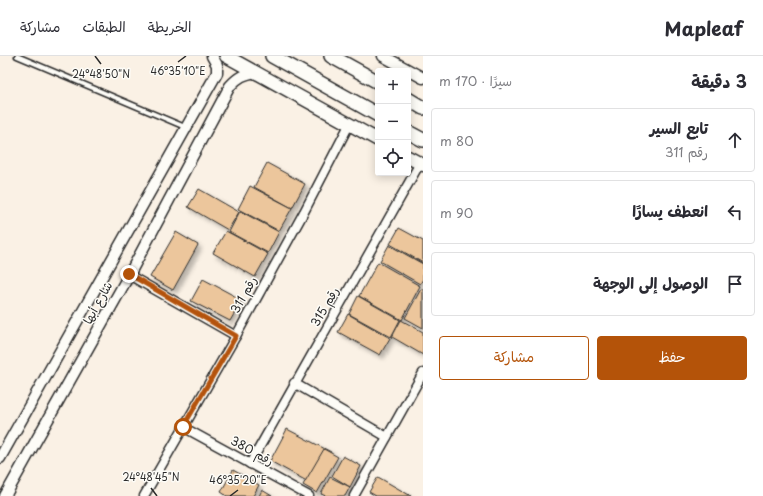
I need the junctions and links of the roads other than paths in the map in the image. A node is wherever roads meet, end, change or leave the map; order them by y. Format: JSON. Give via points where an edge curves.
{"nodes":[{"id":1,"x":17,"y":56,"type":"edge"},
{"id":2,"x":212,"y":56,"type":"edge"},
{"id":3,"x":226,"y":56,"type":"edge"},
{"id":4,"x":272,"y":56,"type":"edge"},
{"id":5,"x":331,"y":56,"type":"edge"},
{"id":6,"x":383,"y":56,"type":"edge"},
{"id":7,"x":256,"y":72,"type":"junction"},
{"id":8,"x":423,"y":78,"type":"edge"},
{"id":9,"x":375,"y":80,"type":"edge"},
{"id":10,"x":209,"y":88,"type":"junction"},
{"id":11,"x":225,"y":96,"type":"junction"},
{"id":12,"x":411,"y":101,"type":"edge"},
{"id":13,"x":423,"y":108,"type":"edge"},
{"id":14,"x":375,"y":113,"type":"edge"},
{"id":15,"x":349,"y":124,"type":"junction"},
{"id":16,"x":186,"y":127,"type":"junction"},
{"id":17,"x":411,"y":134,"type":"edge"},
{"id":18,"x":375,"y":138,"type":"edge"},
{"id":19,"x":423,"y":140,"type":"edge"},
{"id":20,"x":411,"y":158,"type":"edge"},
{"id":21,"x":421,"y":164,"type":"edge"},
{"id":22,"x":129,"y":274,"type":"junction"},
{"id":23,"x":236,"y":336,"type":"junction"},
{"id":24,"x":423,"y":374,"type":"edge"},
{"id":25,"x":294,"y":383,"type":"junction"},
{"id":26,"x":183,"y":427,"type":"junction"},
{"id":27,"x":387,"y":437,"type":"junction"},
{"id":28,"x":0,"y":458,"type":"edge"},
{"id":29,"x":250,"y":464,"type":"junction"},
{"id":30,"x":5,"y":496,"type":"edge"},
{"id":31,"x":145,"y":496,"type":"edge"},
{"id":32,"x":309,"y":496,"type":"edge"},
{"id":33,"x":354,"y":496,"type":"edge"}],
"edges":[{"from":1,"to":16,"type":"lane"},
{"from":2,"to":10,"type":"street","name":"شارع أبها","via":[[217,73]]},
{"from":3,"to":7,"type":"main road"},
{"from":4,"to":14,"type":"highway"},
{"from":5,"to":9,"type":"highway"},
{"from":6,"to":8,"type":"street"},
{"from":7,"to":11,"type":"street","name":"شارع أبها","via":[[237,78]]},
{"from":7,"to":15,"type":"main road"},
{"from":10,"to":11,"type":"street"},
{"from":10,"to":16,"type":"street","name":"شارع أبها"},
{"from":11,"to":22,"type":"street","name":"شارع أبها"},
{"from":12,"to":13,"type":"highway"},
{"from":15,"to":18,"type":"main road"},
{"from":15,"to":23,"type":"street","name":"رقم 311"},
{"from":16,"to":28,"type":"street","name":"شارع أبها"},
{"from":17,"to":19,"type":"highway"},
{"from":20,"to":21,"type":"main road"},
{"from":21,"to":25,"type":"street","name":"رقم 315"},
{"from":22,"to":23,"type":"street"},
{"from":22,"to":30,"type":"street","name":"شارع أبها"},
{"from":23,"to":26,"type":"street","name":"رقم 311"},
{"from":24,"to":27,"type":"street"},
{"from":25,"to":27,"type":"street"},
{"from":25,"to":29,"type":"street","name":"رقم 315"},
{"from":26,"to":29,"type":"street","name":"رقم 380"},
{"from":26,"to":31,"type":"street","name":"رقم 311"},
{"from":27,"to":33,"type":"street"},
{"from":29,"to":32,"type":"street","name":"رقم 380"}]}
